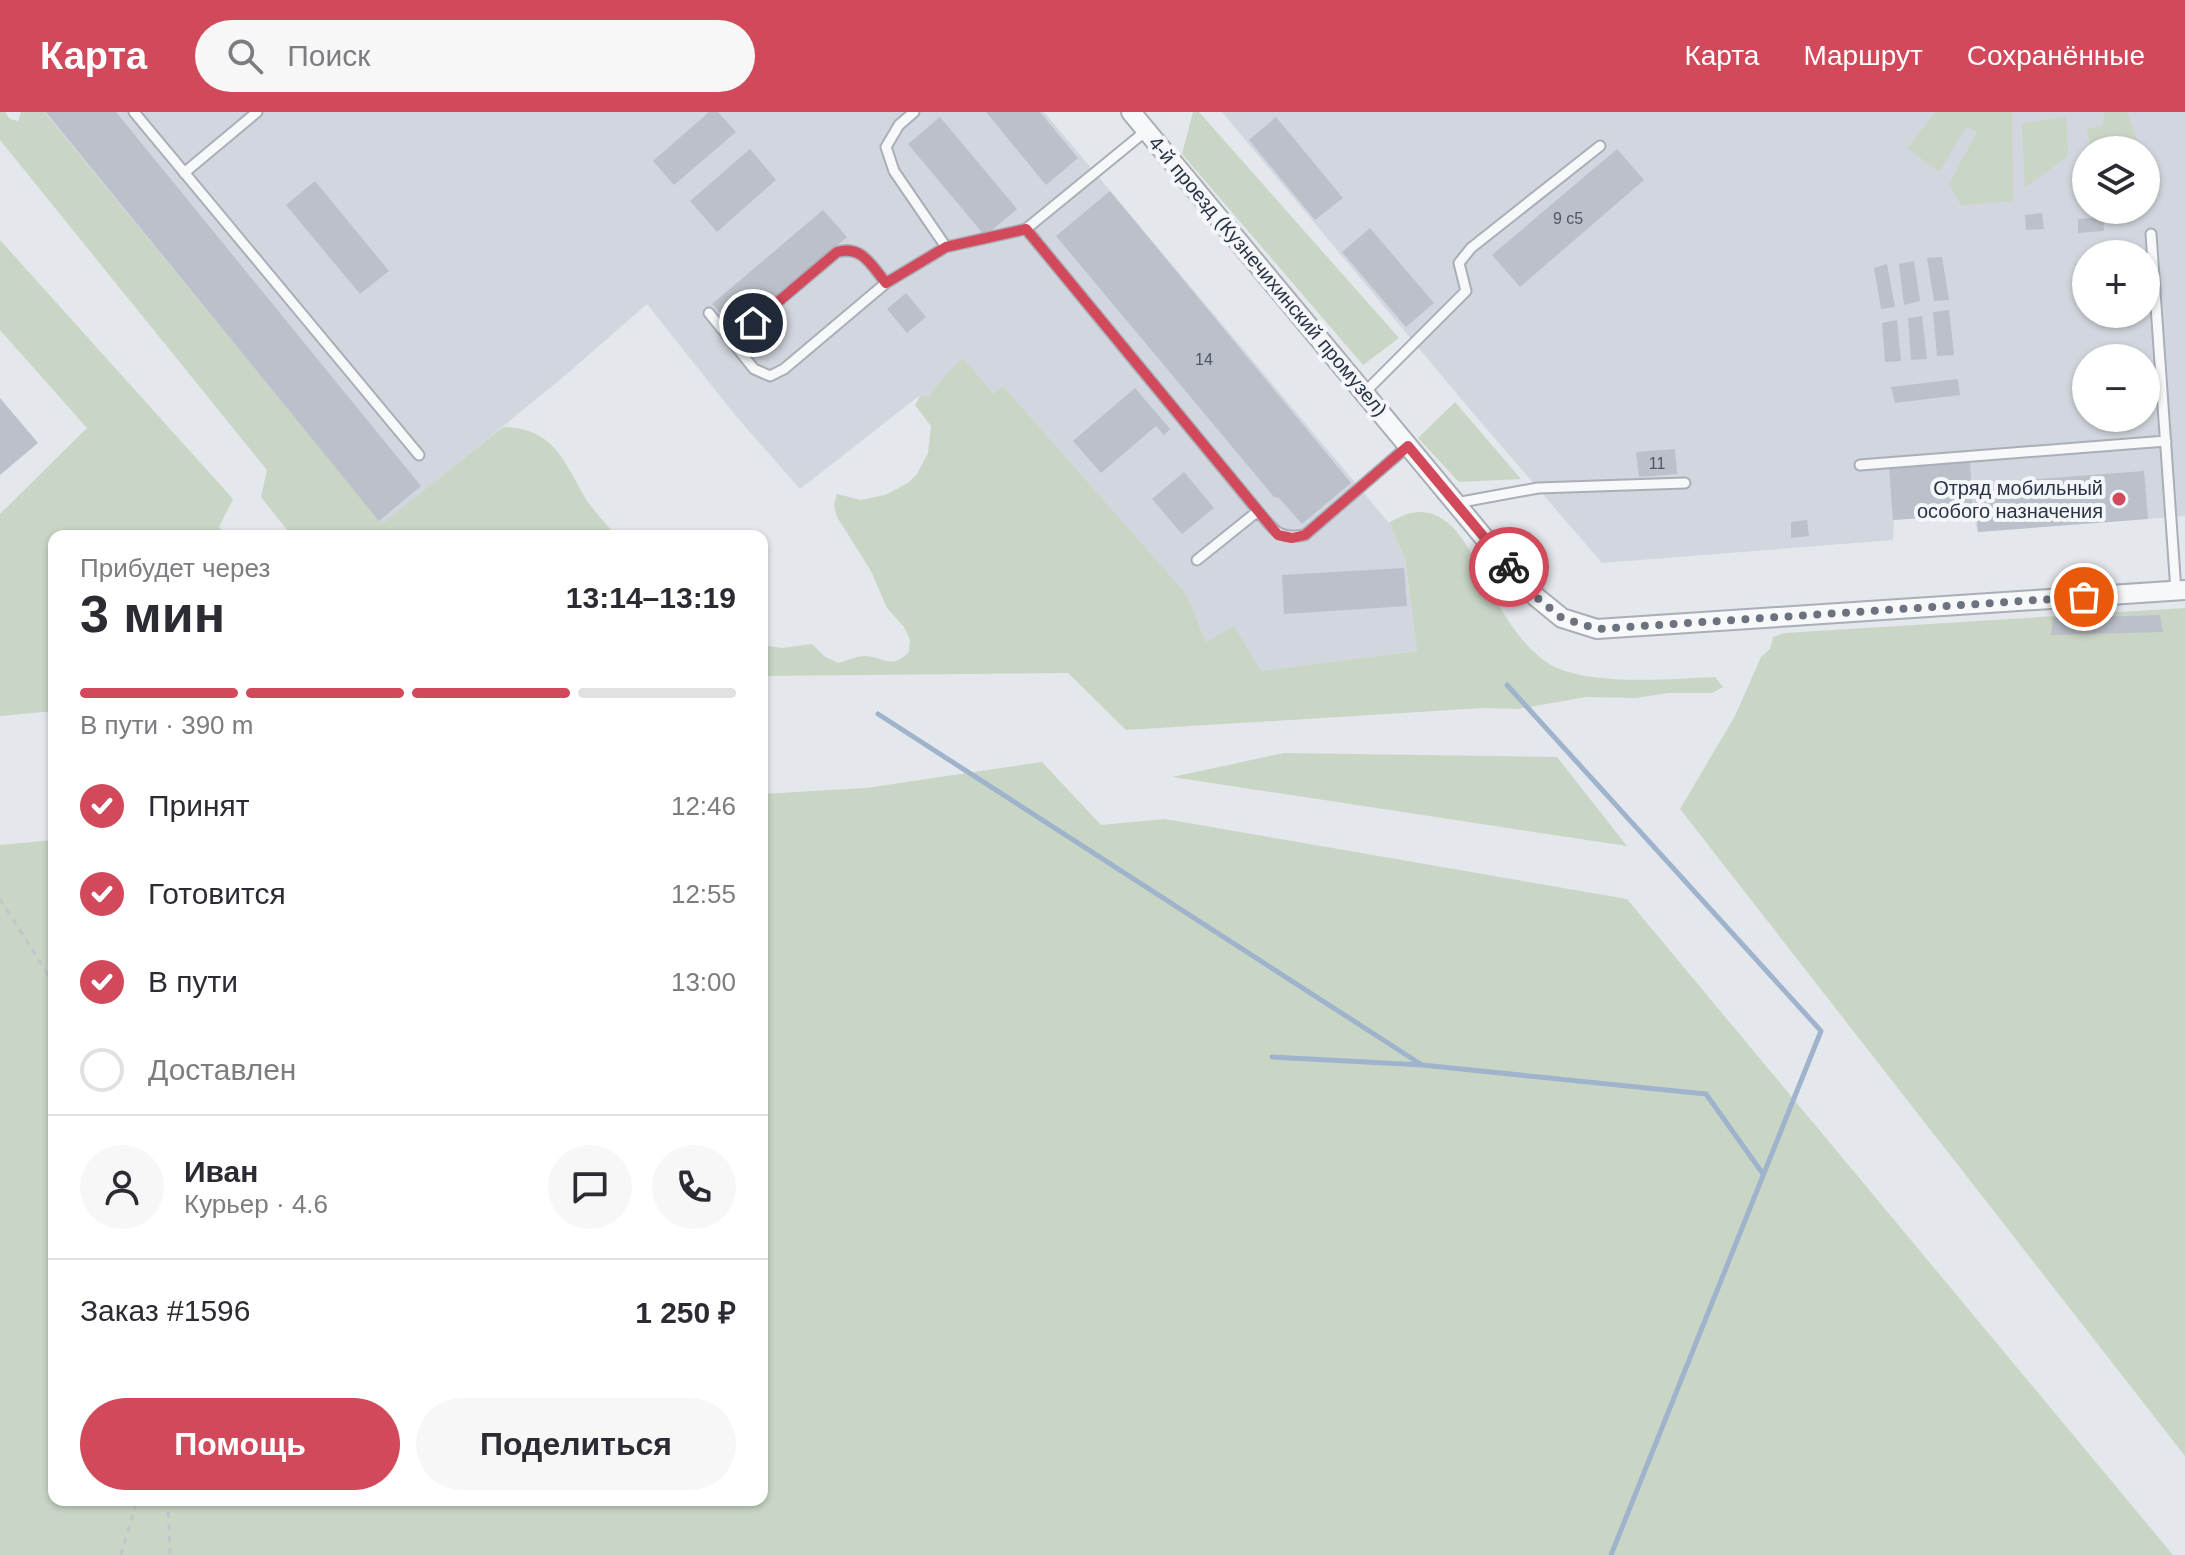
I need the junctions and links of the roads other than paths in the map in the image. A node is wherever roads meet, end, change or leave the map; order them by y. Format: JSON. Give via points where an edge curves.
{"nodes":[{"id":1,"x":134,"y":112,"type":"edge"},
{"id":2,"x":257,"y":112,"type":"edge"},
{"id":3,"x":914,"y":112,"type":"edge"},
{"id":4,"x":1131,"y":112,"type":"edge"},
{"id":5,"x":1147,"y":130,"type":"junction"},
{"id":6,"x":1600,"y":146,"type":"dead end"},
{"id":7,"x":184,"y":173,"type":"junction"},
{"id":8,"x":1026,"y":229,"type":"junction"},
{"id":9,"x":2151,"y":234,"type":"dead end"},
{"id":10,"x":946,"y":247,"type":"junction"},
{"id":11,"x":886,"y":283,"type":"junction"},
{"id":12,"x":709,"y":313,"type":"dead end"},
{"id":13,"x":732,"y":340,"type":"junction"},
{"id":14,"x":1364,"y":393,"type":"junction"},
{"id":15,"x":2166,"y":441,"type":"junction"},
{"id":16,"x":1408,"y":446,"type":"junction"},
{"id":17,"x":419,"y":455,"type":"dead end"},
{"id":18,"x":1860,"y":465,"type":"dead end"},
{"id":19,"x":1685,"y":483,"type":"dead end"},
{"id":20,"x":1456,"y":503,"type":"junction"},
{"id":21,"x":1258,"y":511,"type":"junction"},
{"id":22,"x":1197,"y":560,"type":"dead end"},
{"id":23,"x":2180,"y":591,"type":"edge"}],
"edges":[{"from":1,"to":7,"type":"lane"},
{"from":2,"to":7,"type":"lane"},
{"from":3,"to":10,"type":"lane","via":[[886,147],[894,171]]},
{"from":4,"to":5,"type":"street","name":"4-й проезд (Кузнечихинский промузел)"},
{"from":5,"to":8,"type":"lane"},
{"from":5,"to":14,"type":"street","name":"4-й проезд (Кузнечихинский промузел)"},
{"from":6,"to":14,"type":"lane","via":[[1471,248],[1459,263],[1466,291]]},
{"from":7,"to":17,"type":"lane"},
{"from":8,"to":10,"type":"lane"},
{"from":8,"to":21,"type":"lane"},
{"from":9,"to":15,"type":"lane"},
{"from":10,"to":11,"type":"lane"},
{"from":11,"to":13,"type":"lane","via":[[861,252],[837,252]]},
{"from":11,"to":13,"type":"lane","via":[[770,376],[754,369]]},
{"from":12,"to":13,"type":"lane"},
{"from":14,"to":16,"type":"street","name":"4-й проезд (Кузнечихинский промузел)"},
{"from":15,"to":18,"type":"lane"},
{"from":15,"to":23,"type":"lane"},
{"from":16,"to":20,"type":"street","name":"4-й проезд (Кузнечихинский промузел)"},
{"from":16,"to":21,"type":"lane","via":[[1305,535],[1278,535]]},
{"from":19,"to":20,"type":"lane","via":[[1538,488]]},
{"from":20,"to":23,"type":"street","name":"4-й проезд (Кузнечихинский промузел)","via":[[1535,596],[1562,618],[1597,629]]},
{"from":21,"to":22,"type":"lane"}]}
